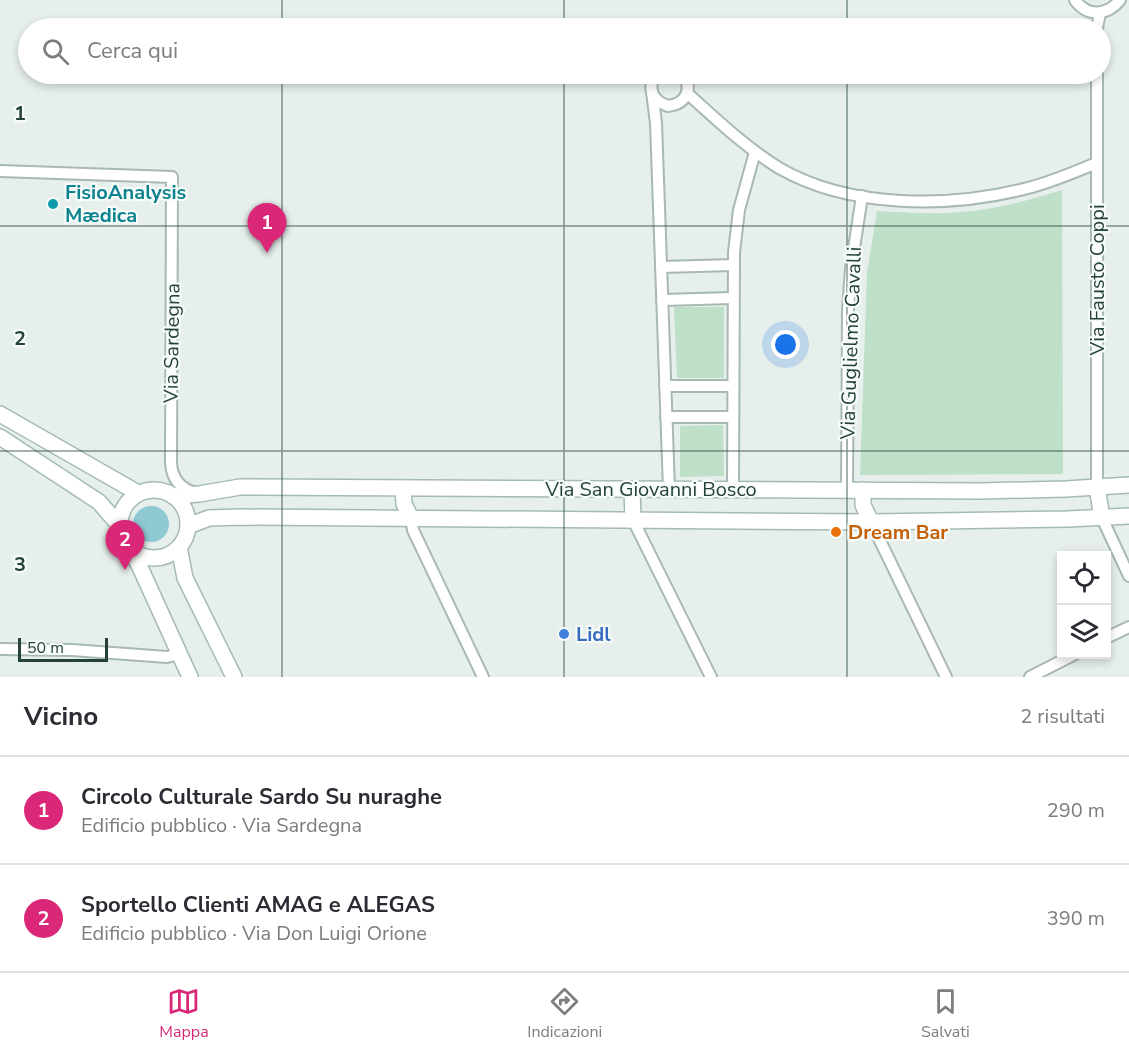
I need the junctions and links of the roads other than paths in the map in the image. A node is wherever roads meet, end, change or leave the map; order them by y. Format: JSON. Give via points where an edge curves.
{"nodes":[{"id":1,"x":1075,"y":0,"type":"edge"},
{"id":2,"x":1120,"y":0,"type":"edge"},
{"id":3,"x":1100,"y":13,"type":"junction"},
{"id":4,"x":1099,"y":18,"type":"edge"},
{"id":5,"x":652,"y":84,"type":"edge"},
{"id":6,"x":687,"y":84,"type":"edge"},
{"id":7,"x":1097,"y":84,"type":"edge"},
{"id":8,"x":651,"y":92,"type":"junction"},
{"id":9,"x":687,"y":93,"type":"junction"},
{"id":10,"x":675,"y":105,"type":"junction"},
{"id":11,"x":656,"y":134,"type":"junction"},
{"id":12,"x":754,"y":152,"type":"junction"},
{"id":13,"x":1097,"y":164,"type":"junction"},
{"id":14,"x":0,"y":171,"type":"edge"},
{"id":15,"x":861,"y":196,"type":"junction"},
{"id":16,"x":734,"y":265,"type":"junction"},
{"id":17,"x":661,"y":267,"type":"junction"},
{"id":18,"x":734,"y":298,"type":"junction"},
{"id":19,"x":662,"y":300,"type":"junction"},
{"id":20,"x":665,"y":386,"type":"junction"},
{"id":21,"x":733,"y":386,"type":"junction"},
{"id":22,"x":0,"y":414,"type":"edge"},
{"id":23,"x":666,"y":417,"type":"junction"},
{"id":24,"x":733,"y":417,"type":"junction"},
{"id":25,"x":0,"y":436,"type":"edge"},
{"id":26,"x":1129,"y":485,"type":"edge"},
{"id":27,"x":1097,"y":487,"type":"junction"},
{"id":28,"x":403,"y":489,"type":"junction"},
{"id":29,"x":632,"y":489,"type":"junction"},
{"id":30,"x":669,"y":489,"type":"junction"},
{"id":31,"x":733,"y":489,"type":"junction"},
{"id":32,"x":847,"y":490,"type":"junction"},
{"id":33,"x":863,"y":490,"type":"junction"},
{"id":34,"x":138,"y":493,"type":"junction"},
{"id":35,"x":199,"y":494,"type":"junction"},
{"id":36,"x":173,"y":496,"type":"junction"},
{"id":37,"x":1129,"y":516,"type":"edge"},
{"id":38,"x":411,"y":518,"type":"junction"},
{"id":39,"x":1102,"y":518,"type":"junction"},
{"id":40,"x":633,"y":520,"type":"junction"},
{"id":41,"x":871,"y":522,"type":"junction"},
{"id":42,"x":119,"y":525,"type":"junction"},
{"id":43,"x":188,"y":526,"type":"junction"},
{"id":44,"x":124,"y":540,"type":"junction"},
{"id":45,"x":179,"y":547,"type":"junction"},
{"id":46,"x":1129,"y":576,"type":"edge"},
{"id":47,"x":1129,"y":627,"type":"edge"},
{"id":48,"x":1111,"y":637,"type":"edge"},
{"id":49,"x":0,"y":649,"type":"edge"},
{"id":50,"x":179,"y":654,"type":"junction"},
{"id":51,"x":1065,"y":659,"type":"edge"},
{"id":52,"x":190,"y":677,"type":"edge"},
{"id":53,"x":234,"y":677,"type":"edge"},
{"id":54,"x":483,"y":677,"type":"edge"},
{"id":55,"x":711,"y":677,"type":"edge"},
{"id":56,"x":946,"y":677,"type":"edge"},
{"id":57,"x":1030,"y":677,"type":"edge"}],
"edges":[{"from":1,"to":3,"type":"street","via":[[1083,9]]},
{"from":2,"to":3,"type":"street"},
{"from":3,"to":4,"type":"street"},
{"from":5,"to":8,"type":"street"},
{"from":6,"to":9,"type":"street"},
{"from":7,"to":13,"type":"street","name":"Via Fausto Coppi"},
{"from":8,"to":10,"type":"street","via":[[660,104]]},
{"from":8,"to":11,"type":"street"},
{"from":9,"to":10,"type":"street"},
{"from":9,"to":12,"type":"street"},
{"from":10,"to":11,"type":"street","via":[[664,115]]},
{"from":11,"to":17,"type":"street"},
{"from":12,"to":15,"type":"street","via":[[812,183]]},
{"from":12,"to":16,"type":"street","via":[[739,210]]},
{"from":13,"to":15,"type":"street","via":[[1029,188],[974,199]]},
{"from":13,"to":27,"type":"street","name":"Via Fausto Coppi"},
{"from":14,"to":35,"type":"street","name":"Via Sardegna","via":[[172,177],[171,463],[180,486]]},
{"from":15,"to":32,"type":"street","name":"Via Guglielmo Cavalli","via":[[848,310]]},
{"from":16,"to":17,"type":"street"},
{"from":16,"to":18,"type":"street"},
{"from":17,"to":19,"type":"street"},
{"from":18,"to":19,"type":"street"},
{"from":18,"to":21,"type":"street"},
{"from":19,"to":20,"type":"street"},
{"from":20,"to":21,"type":"street"},
{"from":20,"to":23,"type":"street"},
{"from":21,"to":24,"type":"street"},
{"from":22,"to":34,"type":"main road","name":"Via San Giovanni Bosco"},
{"from":23,"to":24,"type":"street"},
{"from":23,"to":30,"type":"street"},
{"from":24,"to":31,"type":"street"},
{"from":25,"to":42,"type":"main road","via":[[99,502]]},
{"from":26,"to":27,"type":"main road","name":"Via San Giovanni Bosco"},
{"from":27,"to":33,"type":"main road","name":"Via San Giovanni Bosco"},
{"from":27,"to":39,"type":"main road"},
{"from":28,"to":29,"type":"main road","name":"Via San Giovanni Bosco"},
{"from":28,"to":35,"type":"main road","name":"Via San Giovanni Bosco","via":[[240,487]]},
{"from":28,"to":38,"type":"main road","via":[[404,504]]},
{"from":29,"to":30,"type":"main road","name":"Via San Giovanni Bosco"},
{"from":29,"to":40,"type":"main road"},
{"from":30,"to":31,"type":"main road","name":"Via San Giovanni Bosco"},
{"from":31,"to":32,"type":"main road","name":"Via San Giovanni Bosco"},
{"from":32,"to":33,"type":"main road","name":"Via San Giovanni Bosco"},
{"from":33,"to":41,"type":"main road","via":[[863,505]]},
{"from":34,"to":36,"type":"main road","name":"Via San Giovanni Bosco","via":[[156,489]]},
{"from":34,"to":42,"type":"main road","via":[[124,506]]},
{"from":35,"to":36,"type":"main road","name":"Via San Giovanni Bosco"},
{"from":36,"to":43,"type":"main road","via":[[186,512]]},
{"from":37,"to":39,"type":"main road","name":"Via San Giovanni Bosco"},
{"from":38,"to":40,"type":"main road","name":"Via San Giovanni Bosco"},
{"from":38,"to":43,"type":"main road","name":"Via San Giovanni Bosco","via":[[209,518]]},
{"from":38,"to":54,"type":"street","via":[[413,530]]},
{"from":39,"to":41,"type":"main road","name":"Via San Giovanni Bosco"},
{"from":39,"to":46,"type":"street"},
{"from":40,"to":41,"type":"main road","name":"Via San Giovanni Bosco"},
{"from":40,"to":55,"type":"street"},
{"from":41,"to":56,"type":"street"},
{"from":42,"to":44,"type":"main road"},
{"from":43,"to":45,"type":"main road"},
{"from":44,"to":45,"type":"main road","via":[[134,552],[149,558],[165,556]]},
{"from":44,"to":50,"type":"main road"},
{"from":45,"to":53,"type":"main road","via":[[185,578]]},
{"from":47,"to":48,"type":"street"},
{"from":49,"to":50,"type":"street","via":[[167,657]]},
{"from":50,"to":52,"type":"main road"},
{"from":51,"to":57,"type":"street"}]}
